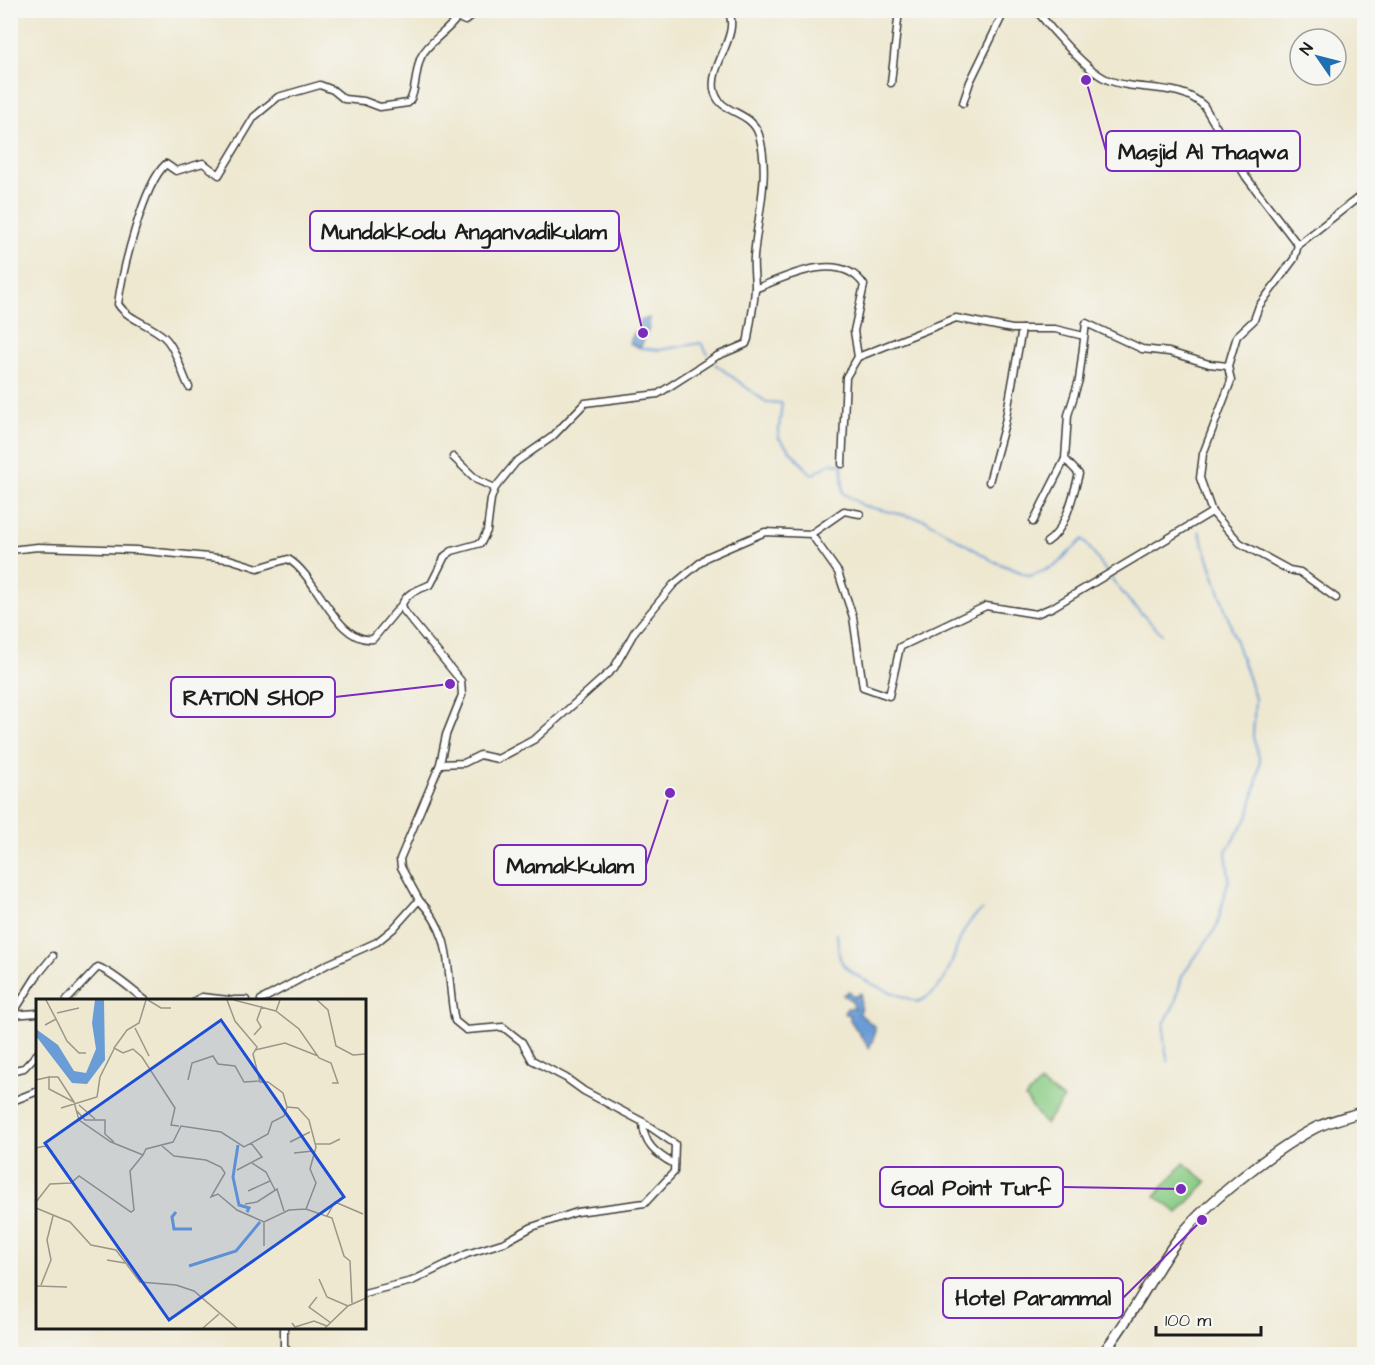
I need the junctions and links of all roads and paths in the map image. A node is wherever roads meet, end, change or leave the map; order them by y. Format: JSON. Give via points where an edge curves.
{"nodes":[{"id":1,"x":442,"y":10,"type":"edge"},
{"id":2,"x":479,"y":10,"type":"edge"},
{"id":3,"x":728,"y":10,"type":"edge"},
{"id":4,"x":899,"y":10,"type":"edge"},
{"id":5,"x":1005,"y":10,"type":"edge"},
{"id":6,"x":1036,"y":10,"type":"edge"},
{"id":7,"x":456,"y":18,"type":"junction"},
{"id":8,"x":1365,"y":67,"type":"edge"},
{"id":9,"x":1365,"y":71,"type":"edge"},
{"id":10,"x":891,"y":83,"type":"dead end"},
{"id":11,"x":963,"y":103,"type":"dead end"},
{"id":12,"x":1365,"y":193,"type":"edge"},
{"id":13,"x":1298,"y":245,"type":"junction"},
{"id":14,"x":755,"y":289,"type":"junction"},
{"id":15,"x":1022,"y":329,"type":"junction"},
{"id":16,"x":1084,"y":336,"type":"junction"},
{"id":17,"x":858,"y":357,"type":"junction"},
{"id":18,"x":1228,"y":366,"type":"junction"},
{"id":19,"x":189,"y":387,"type":"dead end"},
{"id":20,"x":453,"y":457,"type":"dead end"},
{"id":21,"x":1065,"y":459,"type":"junction"},
{"id":22,"x":842,"y":464,"type":"dead end"},
{"id":23,"x":989,"y":482,"type":"dead end"},
{"id":24,"x":495,"y":488,"type":"junction"},
{"id":25,"x":1212,"y":512,"type":"junction"},
{"id":26,"x":860,"y":514,"type":"dead end"},
{"id":27,"x":1033,"y":522,"type":"dead end"},
{"id":28,"x":811,"y":534,"type":"junction"},
{"id":29,"x":1047,"y":542,"type":"dead end"},
{"id":30,"x":10,"y":550,"type":"edge"},
{"id":31,"x":1336,"y":598,"type":"dead end"},
{"id":32,"x":402,"y":604,"type":"junction"},
{"id":33,"x":440,"y":765,"type":"junction"},
{"id":34,"x":419,"y":900,"type":"junction"},
{"id":35,"x":54,"y":956,"type":"dead end"},
{"id":36,"x":68,"y":999,"type":"edge"},
{"id":37,"x":144,"y":999,"type":"edge"},
{"id":38,"x":198,"y":999,"type":"edge"},
{"id":39,"x":220,"y":999,"type":"edge"},
{"id":40,"x":263,"y":999,"type":"edge"},
{"id":41,"x":36,"y":1013,"type":"edge"},
{"id":42,"x":11,"y":1015,"type":"edge"},
{"id":43,"x":36,"y":1055,"type":"edge"},
{"id":44,"x":10,"y":1071,"type":"edge"},
{"id":45,"x":36,"y":1092,"type":"edge"},
{"id":46,"x":10,"y":1102,"type":"edge"},
{"id":47,"x":1365,"y":1111,"type":"edge"},
{"id":48,"x":643,"y":1122,"type":"junction"},
{"id":49,"x":674,"y":1164,"type":"junction"},
{"id":50,"x":366,"y":1292,"type":"edge"},
{"id":51,"x":284,"y":1329,"type":"edge"},
{"id":52,"x":290,"y":1354,"type":"edge"},
{"id":53,"x":1102,"y":1354,"type":"edge"}],
"edges":[{"from":1,"to":7,"type":"street"},
{"from":2,"to":7,"type":"street","via":[[465,21]]},
{"from":3,"to":14,"type":"street","via":[[732,16],[730,28],[713,79],[717,101],[754,122],[759,135],[764,170],[753,259]]},
{"from":4,"to":10,"type":"street"},
{"from":5,"to":11,"type":"street"},
{"from":6,"to":13,"type":"street","via":[[1104,79],[1196,98],[1246,177]]},
{"from":7,"to":19,"type":"street","via":[[421,56],[413,97],[408,103],[380,107],[344,99],[320,85],[291,93],[278,97],[254,117],[219,175],[203,163],[176,171],[166,164],[158,172],[146,195],[118,304],[170,344]]},
{"from":8,"to":9,"type":"street"},
{"from":12,"to":13,"type":"street"},
{"from":13,"to":18,"type":"street","via":[[1294,259],[1259,306],[1254,320],[1237,336]]},
{"from":14,"to":17,"type":"street","via":[[822,267],[858,276],[864,285],[854,331]]},
{"from":14,"to":24,"type":"street","via":[[746,344],[717,356],[658,394],[585,404],[552,437],[516,462]]},
{"from":15,"to":16,"type":"street","via":[[1055,329]]},
{"from":15,"to":17,"type":"street","via":[[956,318]]},
{"from":15,"to":23,"type":"street","via":[[1005,423]]},
{"from":16,"to":18,"type":"street","via":[[1086,323],[1142,349]]},
{"from":16,"to":21,"type":"street","via":[[1079,380],[1068,415]]},
{"from":17,"to":22,"type":"street","via":[[846,377]]},
{"from":18,"to":25,"type":"street","via":[[1231,381],[1218,409],[1200,478]]},
{"from":20,"to":24,"type":"street","via":[[477,480]]},
{"from":21,"to":27,"type":"street"},
{"from":21,"to":29,"type":"street","via":[[1079,474],[1063,519]]},
{"from":24,"to":32,"type":"street","via":[[481,543],[445,556],[431,584],[409,592]]},
{"from":25,"to":28,"type":"street","via":[[1053,607],[1036,614],[986,606],[900,647],[889,696],[864,687],[853,617],[838,572]]},
{"from":25,"to":31,"type":"street","via":[[1240,543],[1300,572]]},
{"from":26,"to":28,"type":"street","via":[[844,512]]},
{"from":28,"to":33,"type":"street","via":[[765,532],[707,557],[673,585],[635,630],[614,668],[535,739],[498,759],[480,755],[464,763]]},
{"from":30,"to":32,"type":"street","via":[[136,550],[229,559],[258,568],[288,559],[321,595],[346,631],[364,641],[373,639]]},
{"from":32,"to":33,"type":"street","via":[[418,630],[461,681],[462,695],[446,735]]},
{"from":33,"to":34,"type":"street","via":[[400,859]]},
{"from":34,"to":40,"type":"street","via":[[376,942]]},
{"from":34,"to":48,"type":"street","via":[[436,918],[443,933],[453,1013],[459,1025],[466,1030],[503,1027],[522,1042],[532,1060]]},
{"from":35,"to":42,"type":"street"},
{"from":36,"to":37,"type":"street","via":[[98,967],[111,972]]},
{"from":38,"to":39,"type":"street"},
{"from":41,"to":42,"type":"street"},
{"from":43,"to":44,"type":"street","via":[[24,1068]]},
{"from":45,"to":46,"type":"street"},
{"from":47,"to":53,"type":"main road","via":[[1313,1129],[1218,1197],[1177,1240]]},
{"from":48,"to":49,"type":"street","via":[[643,1134],[650,1148]]},
{"from":48,"to":49,"type":"street","via":[[675,1144]]},
{"from":49,"to":50,"type":"street","via":[[674,1172],[645,1203],[577,1212],[467,1254],[412,1281]]},
{"from":51,"to":52,"type":"street","via":[[284,1346]]}]}
